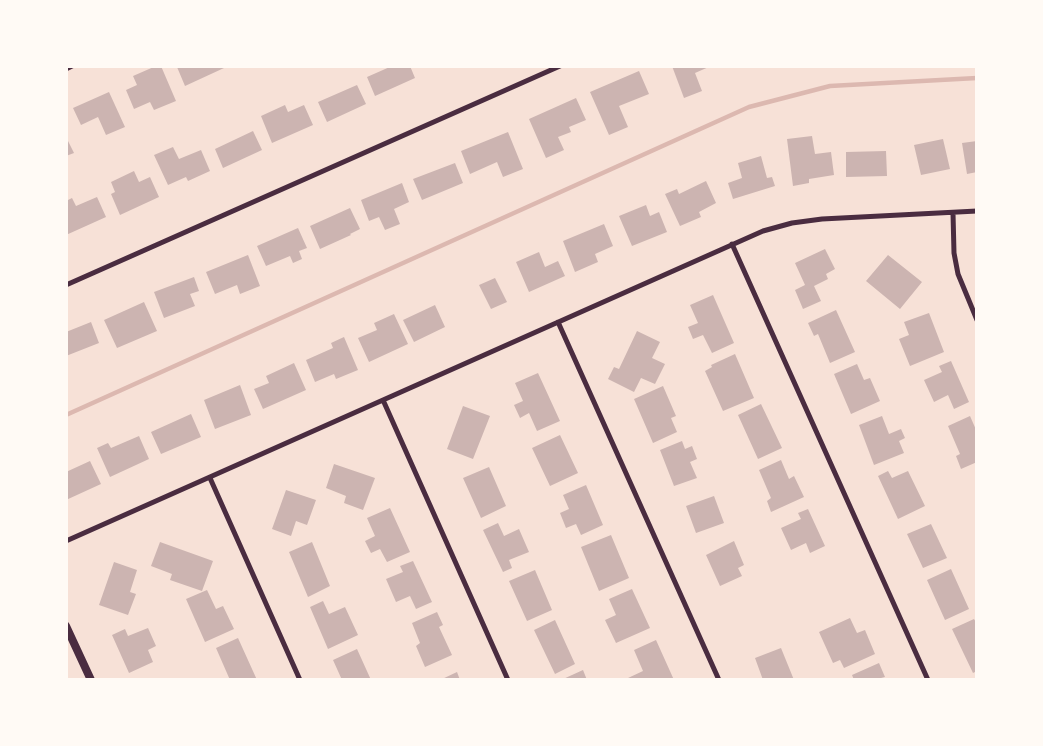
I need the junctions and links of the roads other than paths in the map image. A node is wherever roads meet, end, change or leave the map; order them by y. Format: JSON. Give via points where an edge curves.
{"nodes":[{"id":1,"x":72,"y":66,"type":"edge"},
{"id":2,"x":560,"y":66,"type":"edge"},
{"id":3,"x":66,"y":69,"type":"edge"},
{"id":4,"x":977,"y":211,"type":"edge"},
{"id":5,"x":953,"y":213,"type":"junction"},
{"id":6,"x":732,"y":244,"type":"junction"},
{"id":7,"x":66,"y":285,"type":"edge"},
{"id":8,"x":977,"y":320,"type":"edge"},
{"id":9,"x":558,"y":322,"type":"junction"},
{"id":10,"x":383,"y":400,"type":"junction"},
{"id":11,"x":210,"y":478,"type":"junction"},
{"id":12,"x":66,"y":541,"type":"edge"},
{"id":13,"x":66,"y":626,"type":"edge"},
{"id":14,"x":90,"y":680,"type":"edge"},
{"id":15,"x":300,"y":680,"type":"edge"},
{"id":16,"x":508,"y":680,"type":"edge"},
{"id":17,"x":719,"y":680,"type":"edge"},
{"id":18,"x":928,"y":680,"type":"edge"}],
"edges":[{"from":1,"to":3,"type":"street"},
{"from":2,"to":7,"type":"street"},
{"from":4,"to":5,"type":"street"},
{"from":5,"to":6,"type":"street","via":[[792,223]]},
{"from":5,"to":8,"type":"street","via":[[958,274]]},
{"from":6,"to":9,"type":"street"},
{"from":6,"to":18,"type":"street"},
{"from":9,"to":10,"type":"street"},
{"from":9,"to":17,"type":"street"},
{"from":10,"to":11,"type":"street"},
{"from":10,"to":16,"type":"street"},
{"from":11,"to":12,"type":"street"},
{"from":11,"to":15,"type":"street"},
{"from":13,"to":14,"type":"street"}]}
